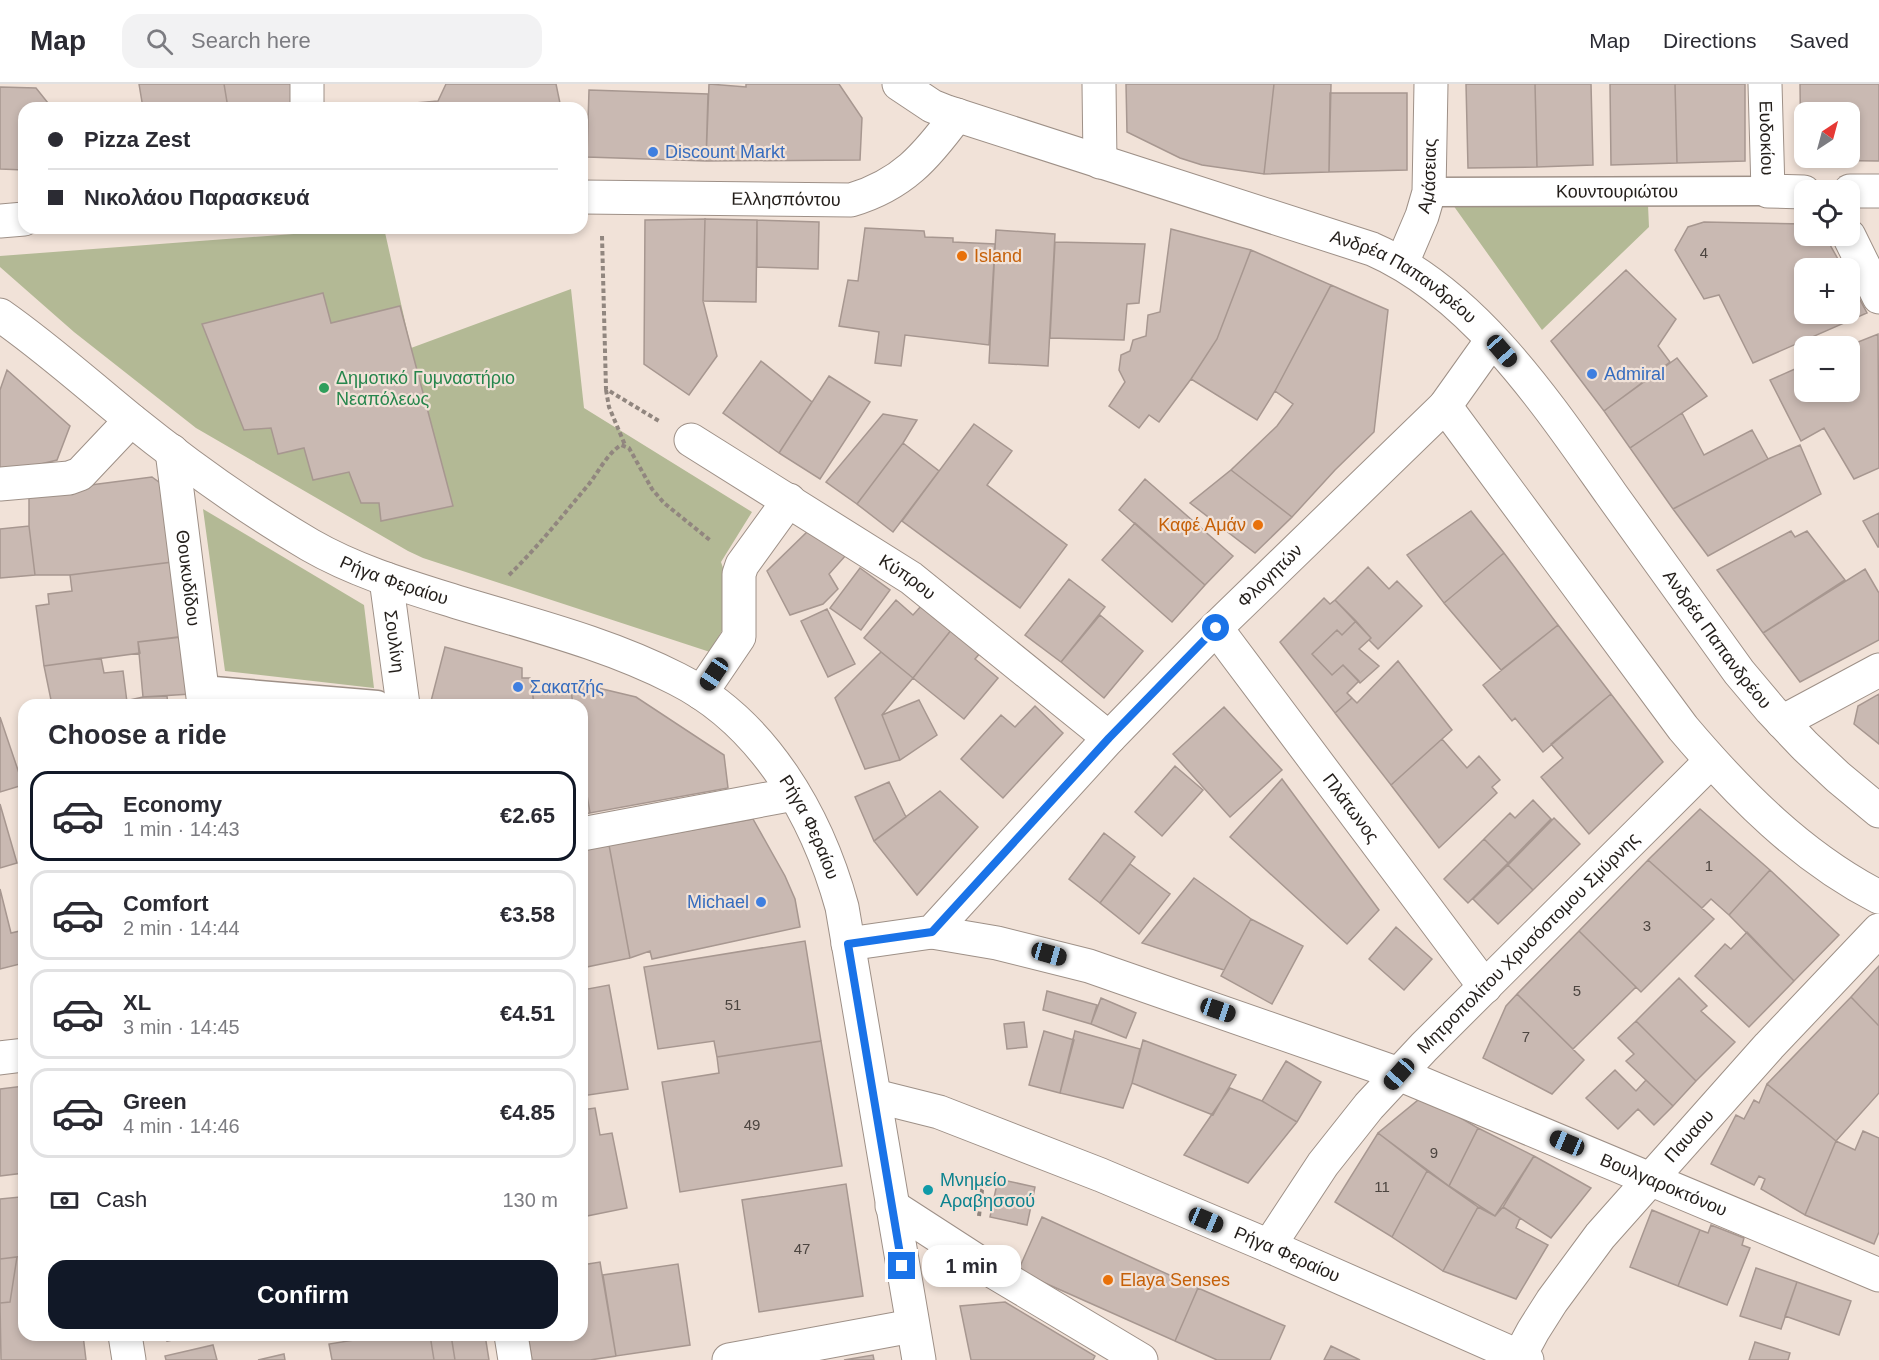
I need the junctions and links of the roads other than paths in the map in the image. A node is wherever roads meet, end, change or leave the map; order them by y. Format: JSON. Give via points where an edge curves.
{"nodes":[{"id":1,"x":307,"y":84,"type":"edge"},
{"id":2,"x":899,"y":84,"type":"edge"},
{"id":3,"x":1099,"y":84,"type":"edge"},
{"id":4,"x":1431,"y":84,"type":"edge"},
{"id":5,"x":1766,"y":84,"type":"edge"},
{"id":6,"x":307,"y":102,"type":"edge"},
{"id":7,"x":957,"y":115,"type":"junction"},
{"id":8,"x":1100,"y":162,"type":"junction"},
{"id":9,"x":1879,"y":190,"type":"edge"},
{"id":10,"x":1768,"y":191,"type":"junction"},
{"id":11,"x":1860,"y":191,"type":"edge"},
{"id":12,"x":1429,"y":192,"type":"junction"},
{"id":13,"x":1794,"y":192,"type":"edge"},
{"id":14,"x":594,"y":197,"type":"edge"},
{"id":15,"x":18,"y":220,"type":"edge"},
{"id":16,"x":0,"y":221,"type":"edge"},
{"id":17,"x":1854,"y":246,"type":"edge"},
{"id":18,"x":1402,"y":263,"type":"junction"},
{"id":19,"x":1879,"y":297,"type":"edge"},
{"id":20,"x":0,"y":315,"type":"edge"},
{"id":21,"x":1492,"y":340,"type":"junction"},
{"id":22,"x":1445,"y":406,"type":"junction"},
{"id":23,"x":131,"y":420,"type":"junction"},
{"id":24,"x":690,"y":440,"type":"road end"},
{"id":25,"x":172,"y":451,"type":"junction"},
{"id":26,"x":0,"y":484,"type":"edge"},
{"id":27,"x":789,"y":500,"type":"junction"},
{"id":28,"x":386,"y":579,"type":"junction"},
{"id":29,"x":1216,"y":628,"type":"junction"},
{"id":30,"x":1879,"y":670,"type":"edge"},
{"id":31,"x":701,"y":693,"type":"junction"},
{"id":32,"x":203,"y":697,"type":"edge"},
{"id":33,"x":246,"y":699,"type":"edge"},
{"id":34,"x":402,"y":699,"type":"edge"},
{"id":35,"x":1782,"y":722,"type":"junction"},
{"id":36,"x":1109,"y":738,"type":"junction"},
{"id":37,"x":1711,"y":761,"type":"junction"},
{"id":38,"x":794,"y":794,"type":"junction"},
{"id":39,"x":1879,"y":811,"type":"edge"},
{"id":40,"x":588,"y":833,"type":"edge"},
{"id":41,"x":1879,"y":897,"type":"edge"},
{"id":42,"x":1879,"y":930,"type":"edge"},
{"id":43,"x":932,"y":932,"type":"junction"},
{"id":44,"x":848,"y":944,"type":"junction"},
{"id":45,"x":1485,"y":987,"type":"junction"},
{"id":46,"x":18,"y":1056,"type":"edge"},
{"id":47,"x":0,"y":1058,"type":"edge"},
{"id":48,"x":1399,"y":1074,"type":"junction"},
{"id":49,"x":875,"y":1096,"type":"junction"},
{"id":50,"x":1650,"y":1180,"type":"junction"},
{"id":51,"x":892,"y":1206,"type":"junction"},
{"id":52,"x":1269,"y":1246,"type":"junction"},
{"id":53,"x":1879,"y":1275,"type":"edge"},
{"id":54,"x":912,"y":1326,"type":"junction"},
{"id":55,"x":126,"y":1341,"type":"edge"},
{"id":56,"x":512,"y":1341,"type":"edge"},
{"id":57,"x":1523,"y":1359,"type":"edge"},
{"id":58,"x":129,"y":1360,"type":"edge"},
{"id":59,"x":515,"y":1360,"type":"edge"},
{"id":60,"x":729,"y":1360,"type":"edge"},
{"id":61,"x":919,"y":1360,"type":"edge"},
{"id":62,"x":1141,"y":1360,"type":"edge"}],
"edges":[{"from":1,"to":6,"type":"street"},
{"from":2,"to":7,"type":"street","name":"Ανδρέα Παπανδρέου"},
{"from":3,"to":8,"type":"street"},
{"from":4,"to":12,"type":"street","name":"Αμάσειας"},
{"from":5,"to":10,"type":"street","name":"Ευδοκίου"},
{"from":7,"to":8,"type":"street","name":"Ανδρέα Παπανδρέου"},
{"from":7,"to":14,"type":"street","name":"Ελλησπόντου","via":[[935,144],[899,178],[882,189],[850,200]]},
{"from":8,"to":18,"type":"street","name":"Ανδρέα Παπανδρέου","via":[[1322,232]]},
{"from":9,"to":11,"type":"street"},
{"from":10,"to":12,"type":"street","name":"Κουντουριώτου"},
{"from":10,"to":13,"type":"street","name":"Κουντουριώτου"},
{"from":12,"to":18,"type":"street","name":"Αμάσειας"},
{"from":15,"to":16,"type":"street"},
{"from":17,"to":19,"type":"street"},
{"from":18,"to":21,"type":"street","name":"Ανδρέα Παπανδρέου","via":[[1438,289]]},
{"from":20,"to":23,"type":"street","name":"Ρήγα Φεραίου"},
{"from":21,"to":22,"type":"street","name":"Φλογητών"},
{"from":21,"to":35,"type":"street","name":"Ανδρέα Παπανδρέου","via":[[1552,411],[1739,672]]},
{"from":22,"to":29,"type":"street","name":"Φλογητών"},
{"from":22,"to":37,"type":"street"},
{"from":23,"to":25,"type":"street","name":"Ρήγα Φεραίου"},
{"from":23,"to":26,"type":"street","via":[[80,474]]},
{"from":24,"to":27,"type":"street","name":"Κύπρου"},
{"from":25,"to":28,"type":"street","name":"Ρήγα Φεραίου","via":[[256,512],[310,545]]},
{"from":25,"to":32,"type":"street","name":"Θουκυδίδου"},
{"from":27,"to":31,"type":"street","via":[[742,565],[739,637]]},
{"from":27,"to":36,"type":"street","name":"Κύπρου","via":[[911,578]]},
{"from":28,"to":31,"type":"street","name":"Ρήγα Φεραίου","via":[[628,656]]},
{"from":28,"to":34,"type":"street","name":"Σουλίνη"},
{"from":29,"to":36,"type":"street","name":"Φλογητών"},
{"from":29,"to":45,"type":"street","name":"Πλάτωνος"},
{"from":30,"to":35,"type":"street"},
{"from":31,"to":38,"type":"street","name":"Ρήγα Φεραίου","via":[[761,746]]},
{"from":32,"to":33,"type":"street"},
{"from":35,"to":39,"type":"street","name":"Ανδρέα Παπανδρέου"},
{"from":36,"to":43,"type":"street","name":"Φλογητών"},
{"from":37,"to":41,"type":"street","via":[[1808,852]]},
{"from":37,"to":45,"type":"street","name":"Μητροπολίτου Χρυσόστομου Σμύρνης"},
{"from":38,"to":40,"type":"street"},
{"from":38,"to":44,"type":"street","name":"Ρήγα Φεραίου","via":[[833,878]]},
{"from":42,"to":50,"type":"street","name":"Παυαου"},
{"from":43,"to":44,"type":"street"},
{"from":43,"to":48,"type":"street","name":"Βουλγαροκτόνου","via":[[997,943],[1089,966]]},
{"from":44,"to":49,"type":"street","name":"Ρήγα Φεραίου"},
{"from":45,"to":48,"type":"street","name":"Μητροπολίτου Χρυσόστομου Σμύρνης"},
{"from":46,"to":47,"type":"street"},
{"from":48,"to":50,"type":"street","name":"Βουλγαροκτόνου"},
{"from":48,"to":52,"type":"street","name":"Μητροπολίτου Χρυσόστομου Σμύρνης","via":[[1335,1147]]},
{"from":49,"to":51,"type":"street"},
{"from":49,"to":52,"type":"street","name":"Ρήγα Φεραίου","via":[[939,1112],[1000,1134]]},
{"from":50,"to":53,"type":"street","name":"Βουλγαροκτόνου"},
{"from":50,"to":57,"type":"street","name":"Παυαου","via":[[1581,1261],[1533,1332]]},
{"from":51,"to":54,"type":"street"},
{"from":51,"to":62,"type":"street"},
{"from":52,"to":57,"type":"street","name":"Ρήγα Φεραίου"},
{"from":54,"to":60,"type":"street"},
{"from":54,"to":61,"type":"street"},
{"from":55,"to":58,"type":"street"},
{"from":56,"to":59,"type":"street"}]}
